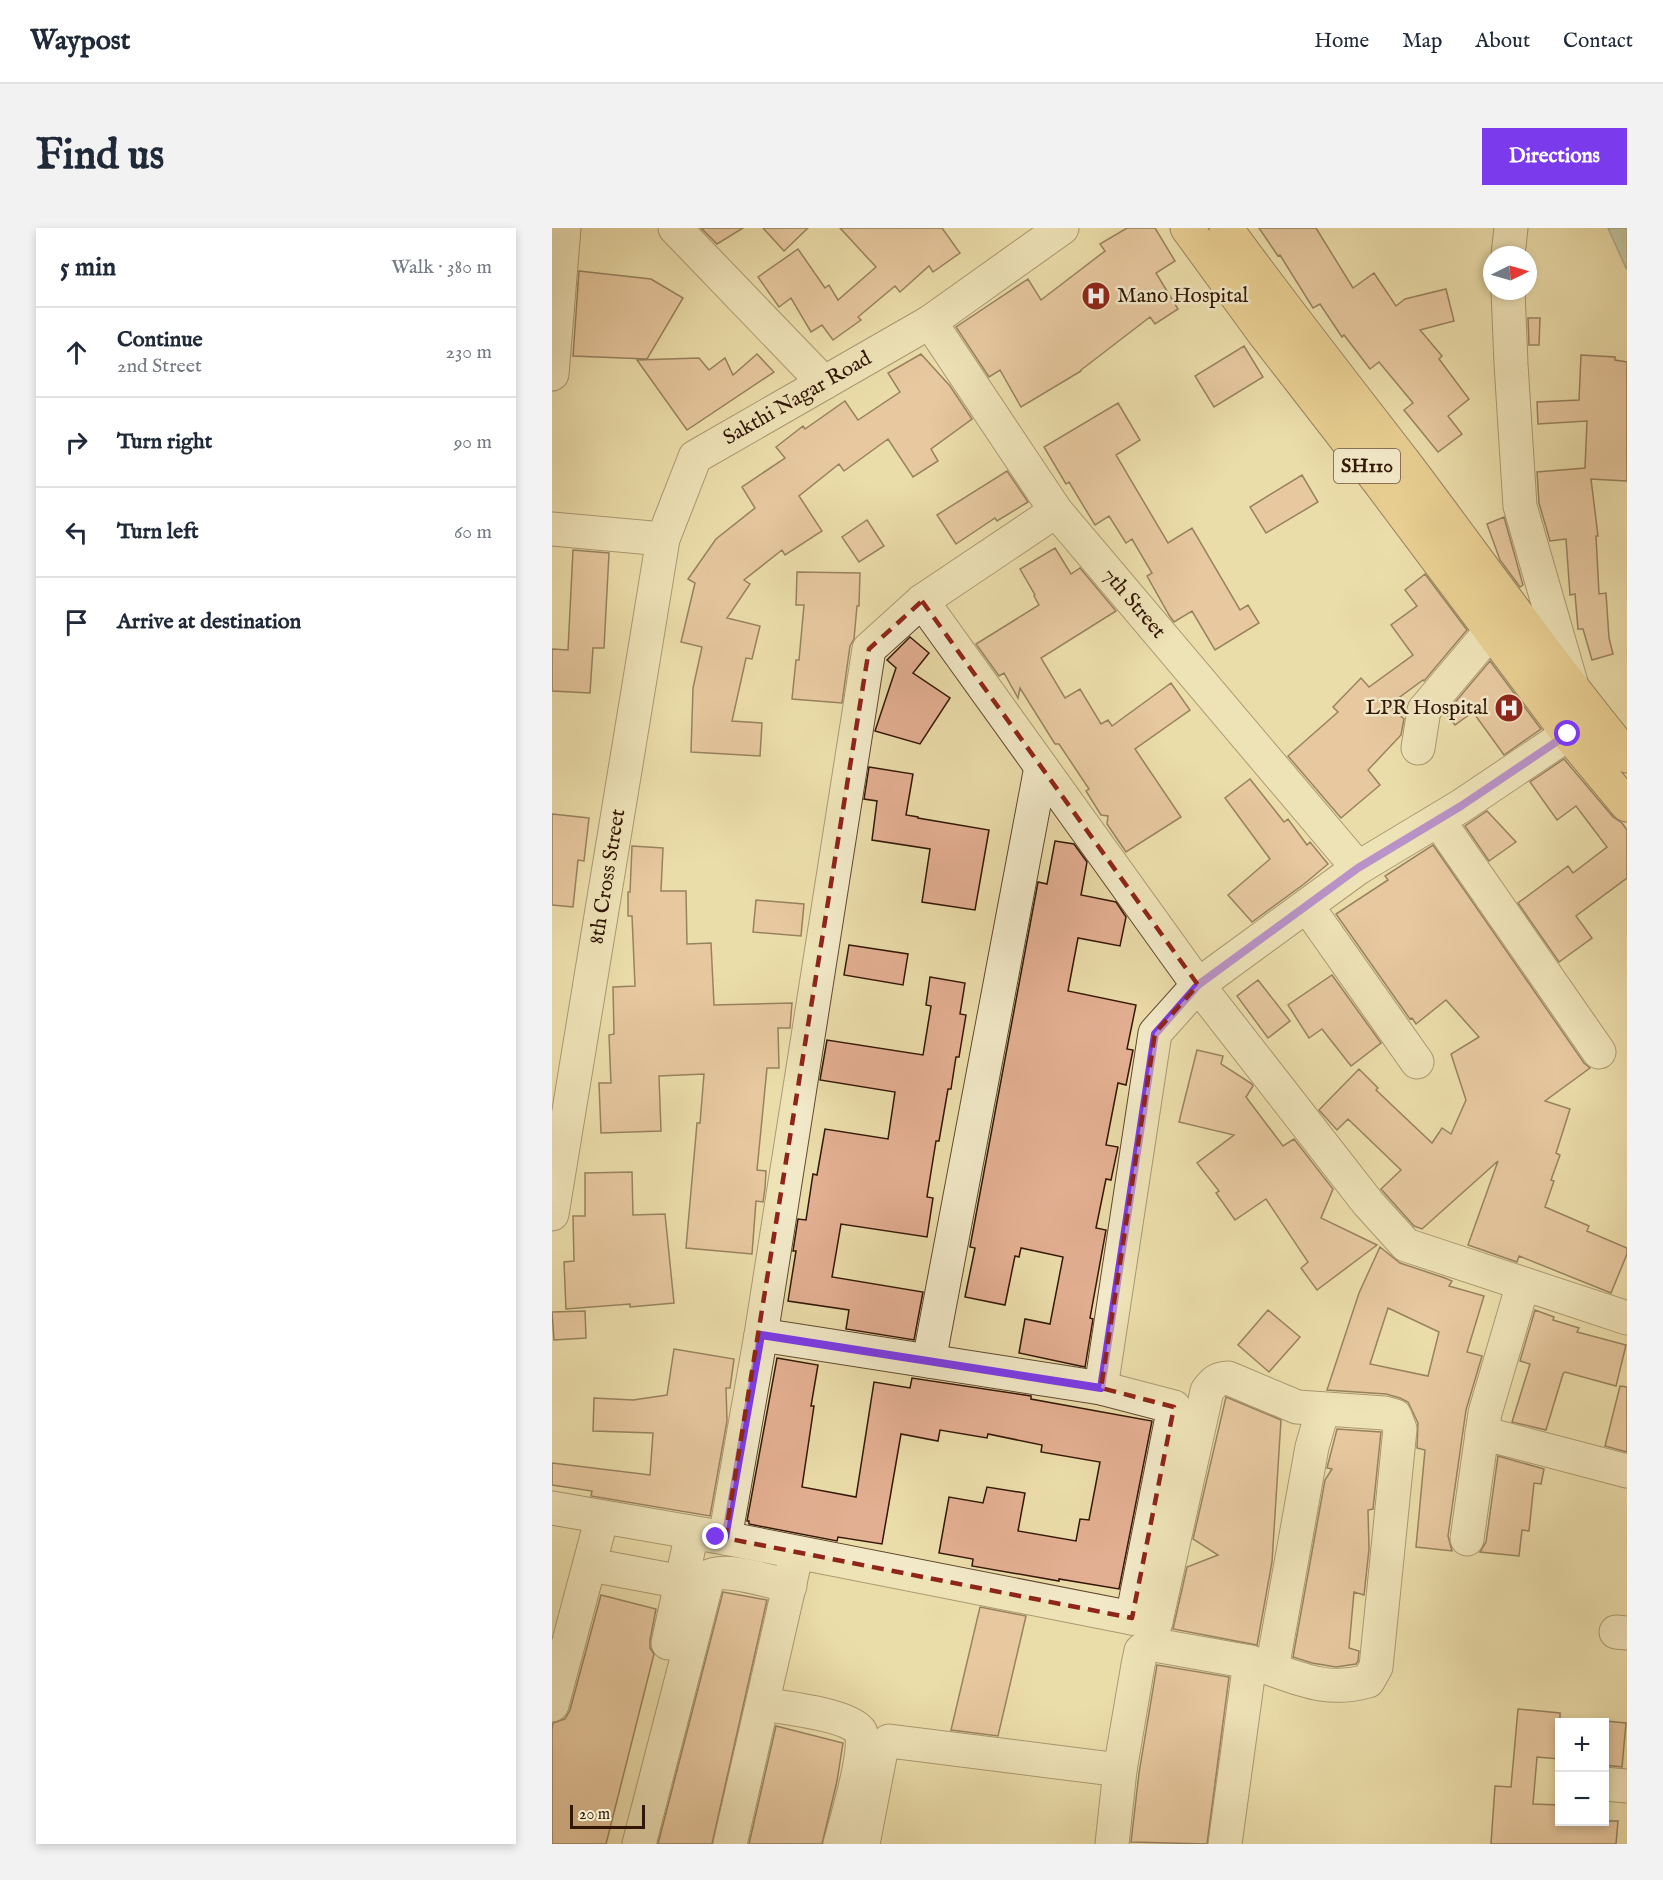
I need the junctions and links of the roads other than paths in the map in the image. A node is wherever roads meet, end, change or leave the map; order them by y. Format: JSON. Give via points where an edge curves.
{"nodes":[{"id":1,"x":564,"y":228,"type":"edge"},
{"id":2,"x":675,"y":228,"type":"edge"},
{"id":3,"x":1062,"y":228,"type":"edge"},
{"id":4,"x":1187,"y":228,"type":"edge"},
{"id":5,"x":1227,"y":228,"type":"edge"},
{"id":6,"x":1511,"y":228,"type":"edge"},
{"id":7,"x":1510,"y":246,"type":"edge"},
{"id":8,"x":556,"y":290,"type":"edge"},
{"id":9,"x":1508,"y":300,"type":"edge"},
{"id":10,"x":930,"y":322,"type":"junction"},
{"id":11,"x":552,"y":374,"type":"edge"},
{"id":12,"x":824,"y":382,"type":"junction"},
{"id":13,"x":1056,"y":511,"type":"junction"},
{"id":14,"x":552,"y":529,"type":"edge"},
{"id":15,"x":663,"y":539,"type":"junction"},
{"id":16,"x":922,"y":601,"type":"junction"},
{"id":17,"x":1490,"y":632,"type":"junction"},
{"id":18,"x":1573,"y":690,"type":"junction"},
{"id":19,"x":1597,"y":720,"type":"junction"},
{"id":20,"x":1568,"y":734,"type":"junction"},
{"id":21,"x":1418,"y":748,"type":"dead end"},
{"id":22,"x":1627,"y":756,"type":"edge"},
{"id":23,"x":1041,"y":767,"type":"junction"},
{"id":24,"x":1627,"y":806,"type":"edge"},
{"id":25,"x":1438,"y":819,"type":"junction"},
{"id":26,"x":1358,"y":868,"type":"junction"},
{"id":27,"x":1307,"y":906,"type":"junction"},
{"id":28,"x":1198,"y":985,"type":"junction"},
{"id":29,"x":1599,"y":1052,"type":"dead end"},
{"id":30,"x":1417,"y":1062,"type":"dead end"},
{"id":31,"x":558,"y":1145,"type":"edge"},
{"id":32,"x":552,"y":1214,"type":"edge"},
{"id":33,"x":1523,"y":1284,"type":"junction"},
{"id":34,"x":1627,"y":1318,"type":"edge"},
{"id":35,"x":761,"y":1335,"type":"junction"},
{"id":36,"x":929,"y":1360,"type":"junction"},
{"id":37,"x":1101,"y":1388,"type":"junction"},
{"id":38,"x":1323,"y":1409,"type":"junction"},
{"id":39,"x":1482,"y":1433,"type":"junction"},
{"id":40,"x":1627,"y":1471,"type":"edge"},
{"id":41,"x":552,"y":1508,"type":"edge"},
{"id":42,"x":725,"y":1538,"type":"junction"},
{"id":43,"x":1467,"y":1539,"type":"dead end"},
{"id":44,"x":596,"y":1542,"type":"junction"},
{"id":45,"x":796,"y":1552,"type":"junction"},
{"id":46,"x":687,"y":1557,"type":"junction"},
{"id":47,"x":790,"y":1587,"type":"junction"},
{"id":48,"x":1146,"y":1628,"type":"junction"},
{"id":49,"x":1261,"y":1665,"type":"junction"},
{"id":50,"x":763,"y":1704,"type":"junction"},
{"id":51,"x":552,"y":1705,"type":"edge"},
{"id":52,"x":1119,"y":1770,"type":"junction"},
{"id":53,"x":1609,"y":1784,"type":"edge"},
{"id":54,"x":1627,"y":1786,"type":"edge"},
{"id":55,"x":621,"y":1844,"type":"edge"},
{"id":56,"x":639,"y":1844,"type":"edge"},
{"id":57,"x":730,"y":1844,"type":"edge"},
{"id":58,"x":840,"y":1844,"type":"edge"},
{"id":59,"x":863,"y":1844,"type":"edge"},
{"id":60,"x":1112,"y":1844,"type":"edge"},
{"id":61,"x":1225,"y":1844,"type":"edge"}],
"edges":[{"from":1,"to":8,"type":"street"},
{"from":2,"to":12,"type":"street"},
{"from":3,"to":10,"type":"street","name":"Sakthi Nagar Road"},
{"from":4,"to":17,"type":"main road","number":"SH110"},
{"from":5,"to":18,"type":"main road","number":"SH110"},
{"from":6,"to":7,"type":"street"},
{"from":8,"to":11,"type":"street"},
{"from":9,"to":18,"type":"street","via":[[1520,506]]},
{"from":10,"to":12,"type":"street","name":"Sakthi Nagar Road"},
{"from":10,"to":13,"type":"street","name":"7th Street"},
{"from":12,"to":15,"type":"street","name":"Sakthi Nagar Road","via":[[695,457]]},
{"from":13,"to":16,"type":"street"},
{"from":13,"to":26,"type":"street","name":"7th Street"},
{"from":14,"to":15,"type":"street"},
{"from":15,"to":31,"type":"street","name":"8th Cross Street"},
{"from":16,"to":23,"type":"street"},
{"from":16,"to":35,"type":"street","via":[[869,649]]},
{"from":17,"to":20,"type":"main road","number":"SH110"},
{"from":17,"to":21,"type":"street","via":[[1424,710]]},
{"from":18,"to":19,"type":"main road","number":"SH110"},
{"from":19,"to":20,"type":"street"},
{"from":19,"to":22,"type":"main road","number":"SH110"},
{"from":20,"to":24,"type":"main road","number":"SH110"},
{"from":20,"to":25,"type":"street"},
{"from":23,"to":28,"type":"street"},
{"from":23,"to":36,"type":"street"},
{"from":25,"to":26,"type":"street"},
{"from":25,"to":29,"type":"street"},
{"from":26,"to":27,"type":"street"},
{"from":27,"to":28,"type":"street"},
{"from":27,"to":30,"type":"street"},
{"from":28,"to":33,"type":"street","via":[[1368,1203],[1406,1245]]},
{"from":28,"to":37,"type":"street","via":[[1155,1034]]},
{"from":31,"to":32,"type":"street","name":"8th Cross Street"},
{"from":33,"to":34,"type":"street"},
{"from":33,"to":39,"type":"street"},
{"from":35,"to":36,"type":"street"},
{"from":35,"to":42,"type":"street"},
{"from":36,"to":37,"type":"street"},
{"from":37,"to":48,"type":"street","via":[[1174,1407]]},
{"from":38,"to":48,"type":"street","via":[[1297,1407],[1228,1378],[1213,1382],[1207,1391]]},
{"from":38,"to":49,"type":"street"},
{"from":38,"to":49,"type":"street","via":[[1395,1416],[1400,1429],[1376,1667],[1368,1681],[1351,1686],[1323,1686]]},
{"from":39,"to":40,"type":"street"},
{"from":39,"to":43,"type":"street"},
{"from":41,"to":44,"type":"street"},
{"from":42,"to":45,"type":"street"},
{"from":42,"to":46,"type":"street"},
{"from":44,"to":46,"type":"street"},
{"from":44,"to":46,"type":"street"},
{"from":44,"to":51,"type":"street"},
{"from":45,"to":47,"type":"street"},
{"from":45,"to":48,"type":"street"},
{"from":46,"to":55,"type":"street"},
{"from":47,"to":50,"type":"street"},
{"from":47,"to":56,"type":"street","via":[[731,1574],[714,1573],[708,1577]]},
{"from":48,"to":49,"type":"street"},
{"from":48,"to":52,"type":"street"},
{"from":49,"to":61,"type":"street"},
{"from":50,"to":57,"type":"street"},
{"from":50,"to":58,"type":"street","via":[[842,1720],[861,1733],[861,1758]]},
{"from":52,"to":59,"type":"street","via":[[889,1741],[881,1750]]},
{"from":52,"to":60,"type":"street"},
{"from":53,"to":54,"type":"street"}]}
